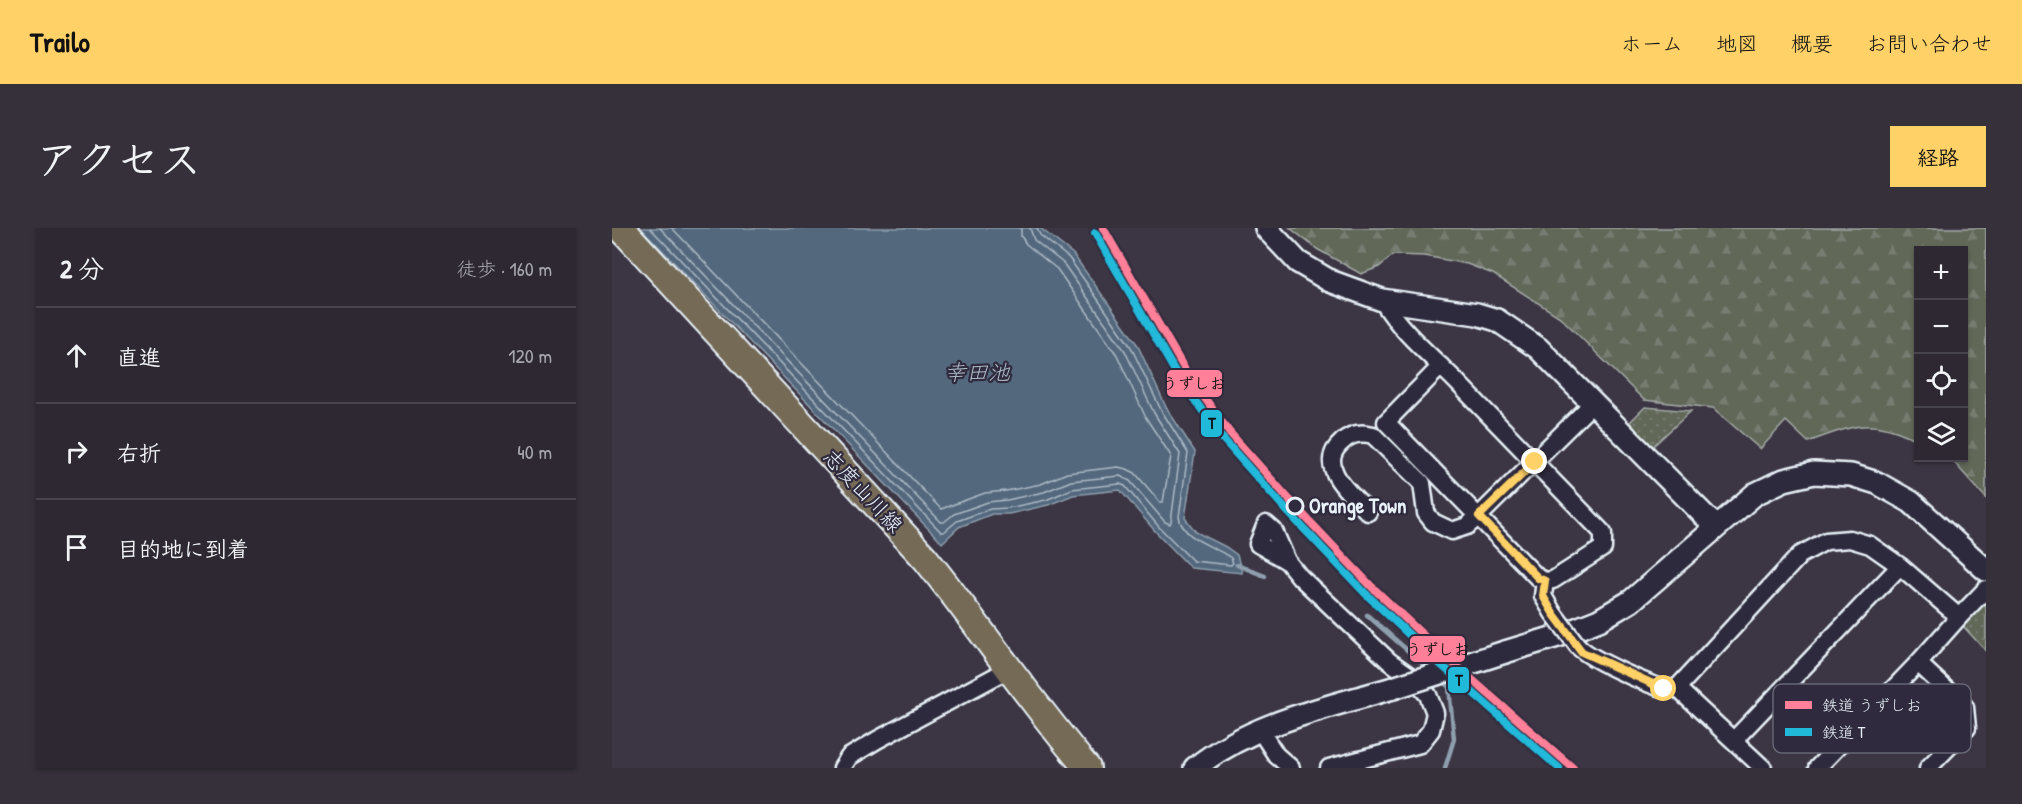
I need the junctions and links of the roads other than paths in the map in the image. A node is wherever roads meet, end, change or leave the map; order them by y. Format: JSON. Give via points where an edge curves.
{"nodes":[{"id":1,"x":621,"y":228,"type":"edge"},
{"id":2,"x":1266,"y":228,"type":"edge"},
{"id":3,"x":1382,"y":300,"type":"junction"},
{"id":4,"x":1441,"y":366,"type":"junction"},
{"id":5,"x":1592,"y":404,"type":"junction"},
{"id":6,"x":1535,"y":462,"type":"junction"},
{"id":7,"x":1368,"y":512,"type":"dead end"},
{"id":8,"x":1479,"y":516,"type":"junction"},
{"id":9,"x":1716,"y":527,"type":"junction"},
{"id":10,"x":1287,"y":561,"type":"dead end"},
{"id":11,"x":1900,"y":566,"type":"junction"},
{"id":12,"x":1986,"y":570,"type":"edge"},
{"id":13,"x":1545,"y":581,"type":"junction"},
{"id":14,"x":1986,"y":590,"type":"edge"},
{"id":15,"x":1959,"y":617,"type":"junction"},
{"id":16,"x":1918,"y":663,"type":"junction"},
{"id":17,"x":1009,"y":669,"type":"junction"},
{"id":18,"x":1787,"y":684,"type":"edge"},
{"id":19,"x":1898,"y":684,"type":"edge"},
{"id":20,"x":1940,"y":684,"type":"edge"},
{"id":21,"x":1677,"y":688,"type":"junction"},
{"id":22,"x":1773,"y":699,"type":"edge"},
{"id":23,"x":1260,"y":730,"type":"junction"},
{"id":24,"x":1734,"y":740,"type":"junction"},
{"id":25,"x":1831,"y":753,"type":"edge"},
{"id":26,"x":1942,"y":753,"type":"edge"},
{"id":27,"x":842,"y":768,"type":"edge"},
{"id":28,"x":1087,"y":768,"type":"edge"},
{"id":29,"x":1195,"y":768,"type":"edge"},
{"id":30,"x":1291,"y":768,"type":"edge"},
{"id":31,"x":1329,"y":768,"type":"edge"},
{"id":32,"x":1764,"y":768,"type":"edge"},
{"id":33,"x":1817,"y":768,"type":"edge"},
{"id":34,"x":1928,"y":768,"type":"edge"}],
"edges":[{"from":1,"to":17,"type":"main road","name":"志度山川線","via":[[925,558]]},
{"from":2,"to":3,"type":"street","via":[[1298,262],[1330,281]]},
{"from":3,"to":4,"type":"street"},
{"from":3,"to":5,"type":"street","via":[[1497,320],[1538,348]]},
{"from":4,"to":6,"type":"street"},
{"from":4,"to":8,"type":"street","via":[[1386,422]]},
{"from":5,"to":6,"type":"street"},
{"from":5,"to":9,"type":"street"},
{"from":6,"to":8,"type":"street"},
{"from":6,"to":13,"type":"street","via":[[1603,533],[1603,548],[1553,580]]},
{"from":7,"to":8,"type":"street","via":[[1336,477],[1332,464],[1340,443],[1364,432],[1373,435],[1422,483],[1426,513],[1433,522],[1452,531]]},
{"from":8,"to":13,"type":"street"},
{"from":9,"to":12,"type":"street","via":[[1755,494],[1784,480],[1814,473],[1851,474],[1911,502]]},
{"from":9,"to":23,"type":"street","bridge":true,"via":[[1631,601],[1599,620]]},
{"from":10,"to":31,"type":"street","via":[[1389,661],[1413,678],[1428,695],[1435,713],[1431,730],[1420,744]]},
{"from":11,"to":15,"type":"street"},
{"from":11,"to":18,"type":"street"},
{"from":11,"to":21,"type":"street","via":[[1870,544],[1850,538],[1826,541],[1800,555]]},
{"from":13,"to":21,"type":"street","bridge":true,"via":[[1543,596],[1582,652],[1664,689]]},
{"from":14,"to":15,"type":"street"},
{"from":15,"to":16,"type":"street"},
{"from":16,"to":19,"type":"street"},
{"from":16,"to":20,"type":"street"},
{"from":17,"to":27,"type":"street","via":[[877,740],[849,757]]},
{"from":17,"to":28,"type":"main road","name":"志度山川線"},
{"from":21,"to":24,"type":"street"},
{"from":22,"to":24,"type":"street"},
{"from":23,"to":29,"type":"street","via":[[1216,752]]},
{"from":23,"to":30,"type":"street","via":[[1276,755]]},
{"from":24,"to":32,"type":"street"},
{"from":25,"to":33,"type":"street"},
{"from":26,"to":34,"type":"street"}]}
